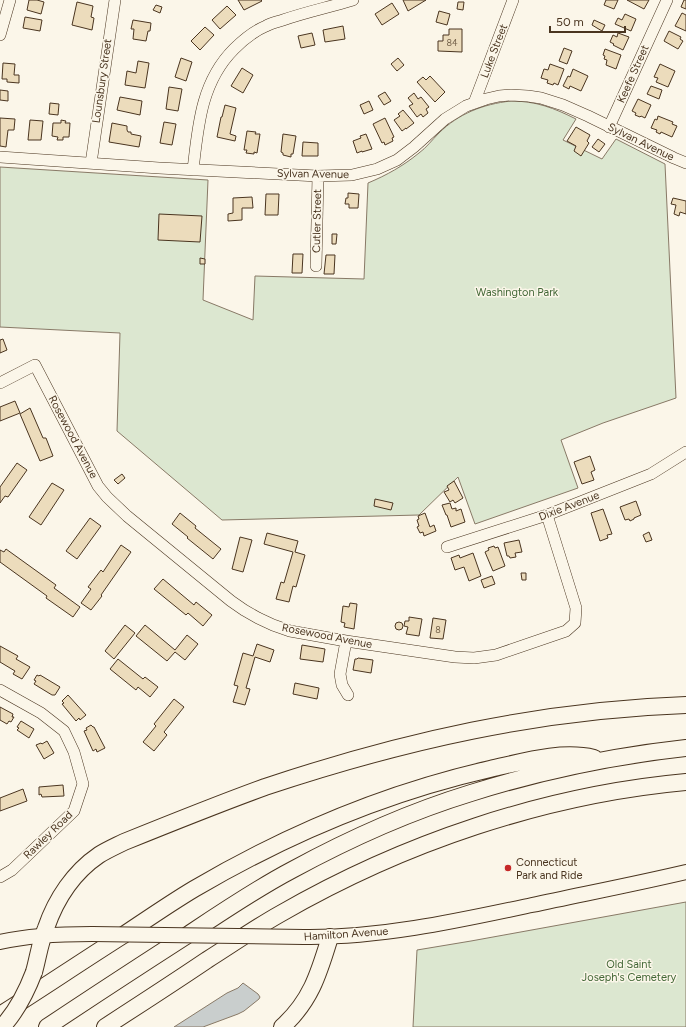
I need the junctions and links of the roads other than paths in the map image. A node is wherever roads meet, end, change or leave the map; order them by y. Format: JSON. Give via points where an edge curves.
{"nodes":[{"id":1,"x":10,"y":0,"type":"edge"},
{"id":2,"x":115,"y":0,"type":"edge"},
{"id":3,"x":353,"y":0,"type":"edge"},
{"id":4,"x":513,"y":0,"type":"edge"},
{"id":5,"x":667,"y":0,"type":"edge"},
{"id":6,"x":0,"y":35,"type":"edge"},
{"id":7,"x":474,"y":103,"type":"junction"},
{"id":8,"x":610,"y":127,"type":"junction"},
{"id":9,"x":0,"y":157,"type":"edge"},
{"id":10,"x":91,"y":163,"type":"junction"},
{"id":11,"x":686,"y":163,"type":"edge"},
{"id":12,"x":193,"y":170,"type":"junction"},
{"id":13,"x":318,"y":176,"type":"junction"},
{"id":14,"x":316,"y":266,"type":"dead end"},
{"id":15,"x":0,"y":383,"type":"edge"},
{"id":16,"x":686,"y":452,"type":"edge"},
{"id":17,"x":547,"y":515,"type":"junction"},
{"id":18,"x":447,"y":547,"type":"dead end"},
{"id":19,"x":346,"y":641,"type":"junction"},
{"id":20,"x":0,"y":690,"type":"edge"},
{"id":21,"x":348,"y":695,"type":"dead end"},
{"id":22,"x":686,"y":705,"type":"edge"},
{"id":23,"x":686,"y":748,"type":"edge"},
{"id":24,"x":603,"y":760,"type":"junction"},
{"id":25,"x":686,"y":782,"type":"edge"},
{"id":26,"x":686,"y":872,"type":"edge"},
{"id":27,"x":0,"y":877,"type":"edge"},
{"id":28,"x":43,"y":935,"type":"junction"},
{"id":29,"x":330,"y":937,"type":"junction"},
{"id":30,"x":0,"y":942,"type":"edge"},
{"id":31,"x":0,"y":1015,"type":"edge"},
{"id":32,"x":2,"y":1027,"type":"edge"},
{"id":33,"x":47,"y":1027,"type":"edge"},
{"id":34,"x":105,"y":1027,"type":"edge"},
{"id":35,"x":282,"y":1027,"type":"edge"}],
"edges":[{"from":1,"to":6,"type":"street"},
{"from":2,"to":10,"type":"street","name":"Lounsbury Street"},
{"from":3,"to":12,"type":"street","via":[[265,26],[244,39],[225,58],[203,102]]},
{"from":4,"to":7,"type":"street","name":"Luke Street"},
{"from":5,"to":8,"type":"street","name":"Keefe Street"},
{"from":7,"to":8,"type":"street","name":"Sylvan Avenue","via":[[511,95],[541,98],[563,105]]},
{"from":7,"to":13,"type":"street","name":"Sylvan Avenue","via":[[451,115],[405,155],[391,163],[352,175]]},
{"from":8,"to":11,"type":"street","name":"Sylvan Avenue"},
{"from":9,"to":10,"type":"street","name":"Sylvan Avenue"},
{"from":10,"to":12,"type":"street","name":"Sylvan Avenue"},
{"from":12,"to":13,"type":"street","name":"Sylvan Avenue"},
{"from":13,"to":14,"type":"street","name":"Cutler Street"},
{"from":15,"to":19,"type":"street","name":"Rosewood Avenue","via":[[35,365],[98,486],[113,504],[231,601],[273,626]]},
{"from":16,"to":17,"type":"street","name":"Dixie Avenue","via":[[651,474]]},
{"from":17,"to":18,"type":"street","name":"Dixie Avenue"},
{"from":17,"to":19,"type":"street","name":"Rosewood Avenue","via":[[576,608],[575,623],[566,631],[496,655],[474,658]]},
{"from":19,"to":21,"type":"street","via":[[340,674],[342,685]]},
{"from":20,"to":27,"type":"street","name":"Rawley Road","via":[[41,713],[64,731],[74,752],[83,784],[74,811],[12,870]]},
{"from":22,"to":28,"type":"highway","via":[[586,712],[482,728],[366,756],[245,795],[124,842],[100,854],[68,885],[52,912]]},
{"from":23,"to":24,"type":"highway"},
{"from":24,"to":31,"type":"highway","via":[[565,755],[480,772],[404,792],[317,826],[259,853],[193,889]]},
{"from":24,"to":33,"type":"highway","via":[[517,779],[469,793],[343,844],[251,894]]},
{"from":25,"to":34,"type":"highway","via":[[608,794],[514,815],[401,854],[342,881],[280,914]]},
{"from":26,"to":29,"type":"main road","name":"Hamilton Avenue","via":[[451,922]]},
{"from":28,"to":29,"type":"main road","name":"Hamilton Avenue","bridge":true},
{"from":28,"to":30,"type":"main road","name":"Hamilton Avenue"},
{"from":28,"to":32,"type":"highway","bridge":true,"via":[[27,990]]},
{"from":29,"to":35,"type":"highway","via":[[311,991],[297,1012]]}]}
